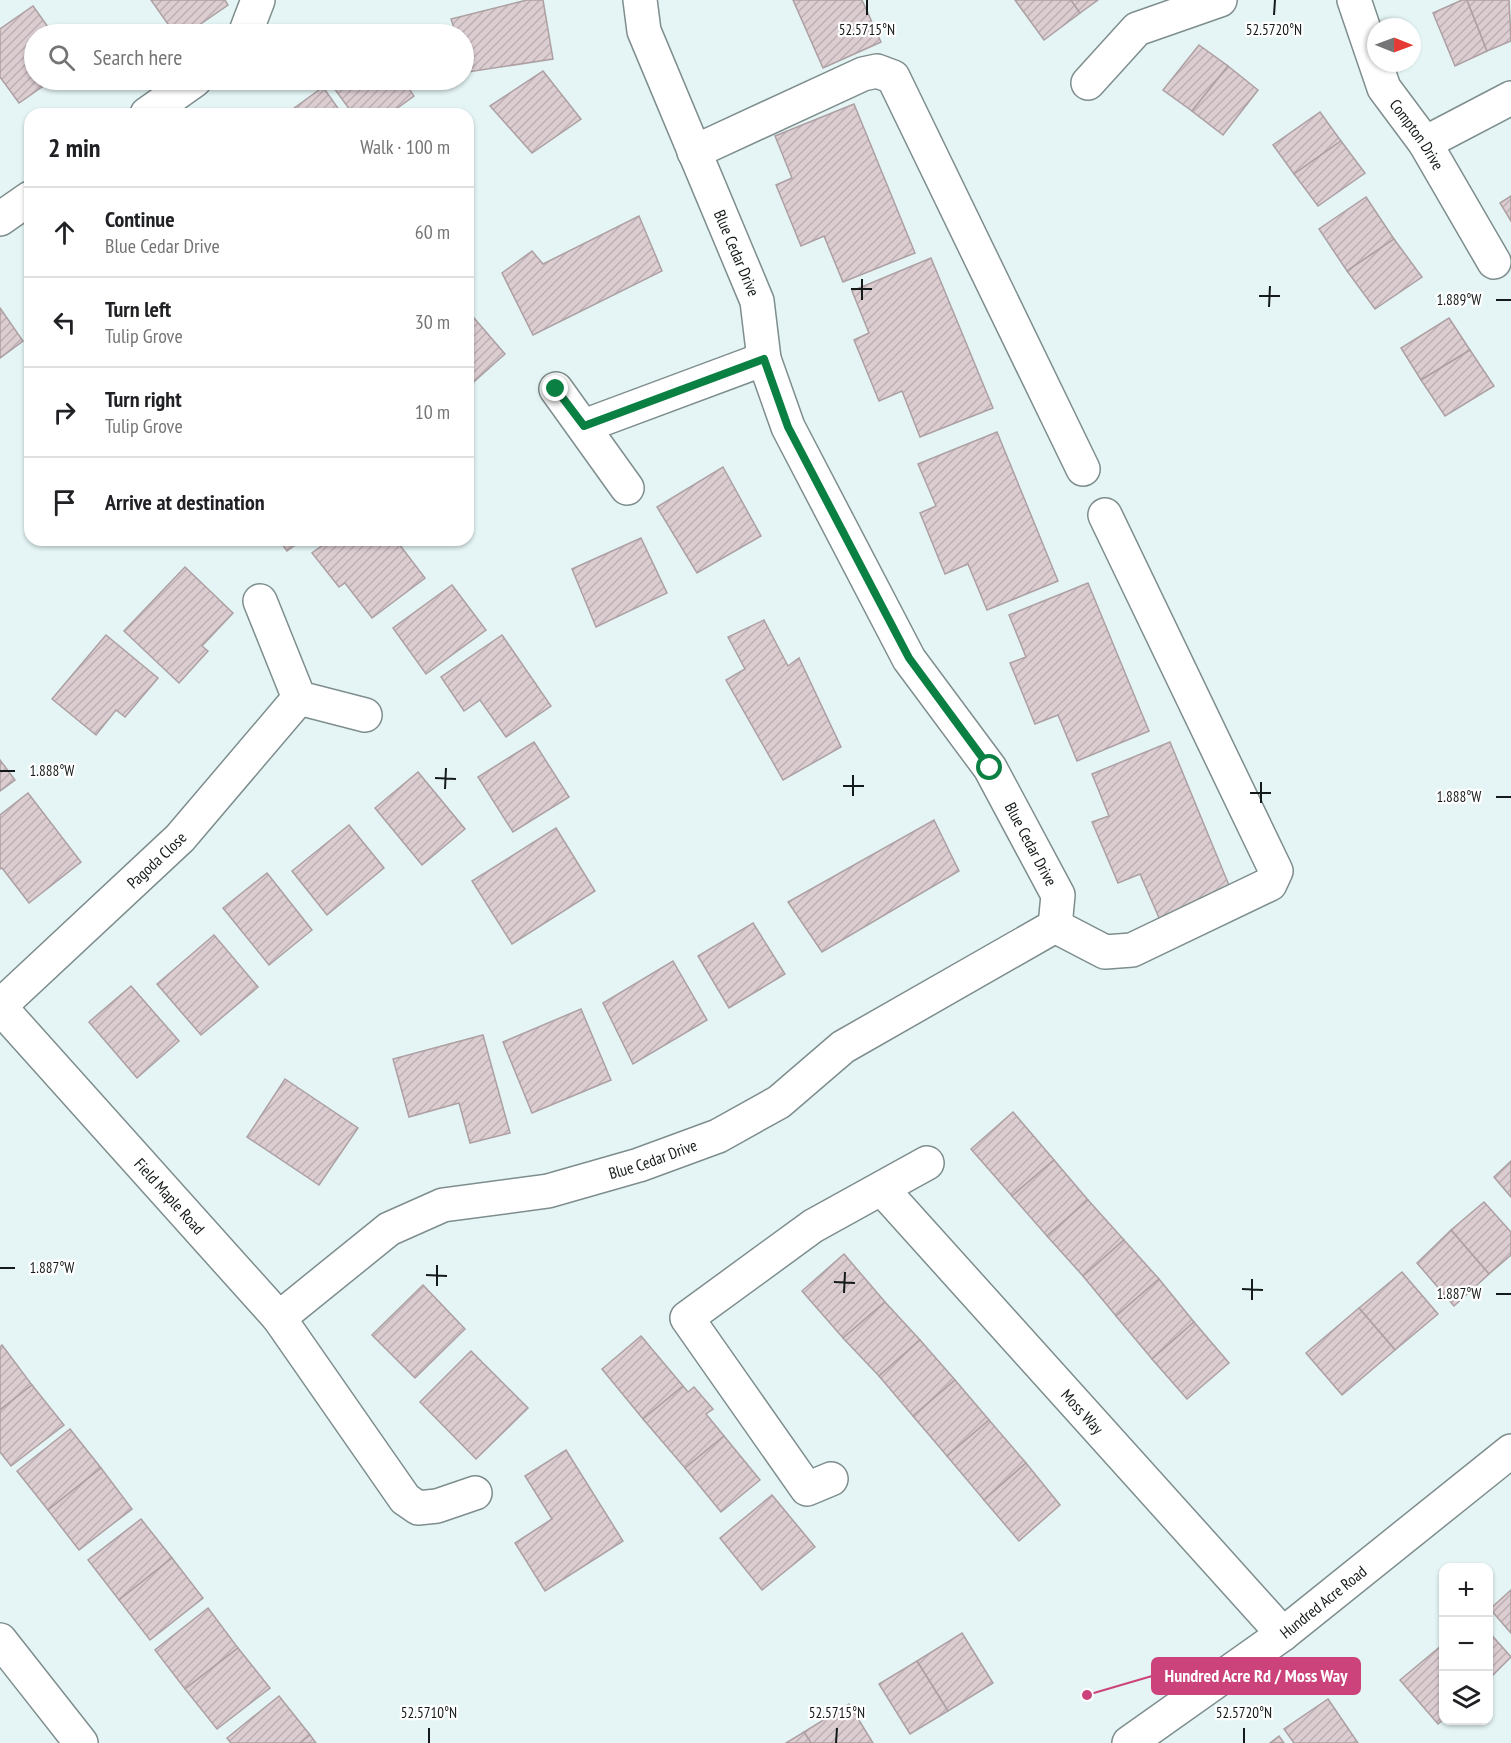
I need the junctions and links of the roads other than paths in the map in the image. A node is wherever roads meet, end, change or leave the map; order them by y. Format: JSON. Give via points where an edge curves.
{"nodes":[{"id":1,"x":258,"y":0,"type":"edge"},
{"id":2,"x":640,"y":0,"type":"edge"},
{"id":3,"x":1220,"y":0,"type":"edge"},
{"id":4,"x":1354,"y":0,"type":"edge"},
{"id":5,"x":249,"y":24,"type":"edge"},
{"id":6,"x":1088,"y":83,"type":"dead end"},
{"id":7,"x":181,"y":90,"type":"edge"},
{"id":8,"x":1511,"y":98,"type":"edge"},
{"id":9,"x":155,"y":108,"type":"edge"},
{"id":10,"x":1425,"y":143,"type":"junction"},
{"id":11,"x":694,"y":152,"type":"junction"},
{"id":12,"x":24,"y":202,"type":"edge"},
{"id":13,"x":0,"y":219,"type":"edge"},
{"id":14,"x":1494,"y":262,"type":"dead end"},
{"id":15,"x":764,"y":359,"type":"junction"},
{"id":16,"x":556,"y":389,"type":"dead end"},
{"id":17,"x":584,"y":426,"type":"junction"},
{"id":18,"x":1083,"y":469,"type":"dead end"},
{"id":19,"x":627,"y":488,"type":"dead end"},
{"id":20,"x":1105,"y":515,"type":"dead end"},
{"id":21,"x":260,"y":602,"type":"dead end"},
{"id":22,"x":298,"y":698,"type":"junction"},
{"id":23,"x":365,"y":715,"type":"dead end"},
{"id":24,"x":1055,"y":926,"type":"junction"},
{"id":25,"x":0,"y":1007,"type":"edge"},
{"id":26,"x":927,"y":1163,"type":"dead end"},
{"id":27,"x":883,"y":1190,"type":"junction"},
{"id":28,"x":279,"y":1318,"type":"junction"},
{"id":29,"x":1511,"y":1451,"type":"edge"},
{"id":30,"x":831,"y":1479,"type":"dead end"},
{"id":31,"x":475,"y":1493,"type":"dead end"},
{"id":32,"x":1283,"y":1634,"type":"junction"},
{"id":33,"x":0,"y":1640,"type":"edge"},
{"id":34,"x":81,"y":1743,"type":"edge"},
{"id":35,"x":1129,"y":1743,"type":"edge"}],
"edges":[{"from":1,"to":5,"type":"street"},
{"from":2,"to":11,"type":"street","name":"Blue Cedar Drive","via":[[644,31]]},
{"from":3,"to":6,"type":"street","via":[[1137,28]]},
{"from":4,"to":10,"type":"street","name":"Compton Drive","via":[[1384,88]]},
{"from":7,"to":9,"type":"street"},
{"from":8,"to":10,"type":"street"},
{"from":10,"to":14,"type":"street","name":"Compton Drive"},
{"from":11,"to":15,"type":"street","name":"Blue Cedar Drive","via":[[757,301]]},
{"from":11,"to":18,"type":"street","via":[[863,74],[877,71],[893,77]]},
{"from":12,"to":13,"type":"street"},
{"from":15,"to":17,"type":"street"},
{"from":15,"to":24,"type":"street","name":"Blue Cedar Drive","via":[[788,427],[909,658],[990,768],[1058,895]]},
{"from":16,"to":17,"type":"street"},
{"from":17,"to":19,"type":"street"},
{"from":20,"to":24,"type":"street","via":[[1276,871],[1270,884],[1132,950],[1105,952]]},
{"from":21,"to":22,"type":"street"},
{"from":22,"to":23,"type":"street"},
{"from":22,"to":25,"type":"street","name":"Pagoda Close","via":[[180,838]]},
{"from":24,"to":28,"type":"street","name":"Blue Cedar Drive","via":[[843,1047],[779,1102],[718,1136],[639,1165],[548,1191],[443,1205],[389,1229]]},
{"from":25,"to":28,"type":"street","name":"Field Maple Road"},
{"from":26,"to":27,"type":"street"},
{"from":27,"to":30,"type":"street","via":[[813,1226],[687,1318],[807,1489]]},
{"from":27,"to":32,"type":"street","name":"Moss Way"},
{"from":28,"to":31,"type":"street","name":"Field Maple Road","via":[[405,1499],[418,1508]]},
{"from":29,"to":32,"type":"street","name":"Hundred Acre Road"},
{"from":32,"to":35,"type":"street","name":"Hundred Acre Road"},
{"from":33,"to":34,"type":"street"}]}
